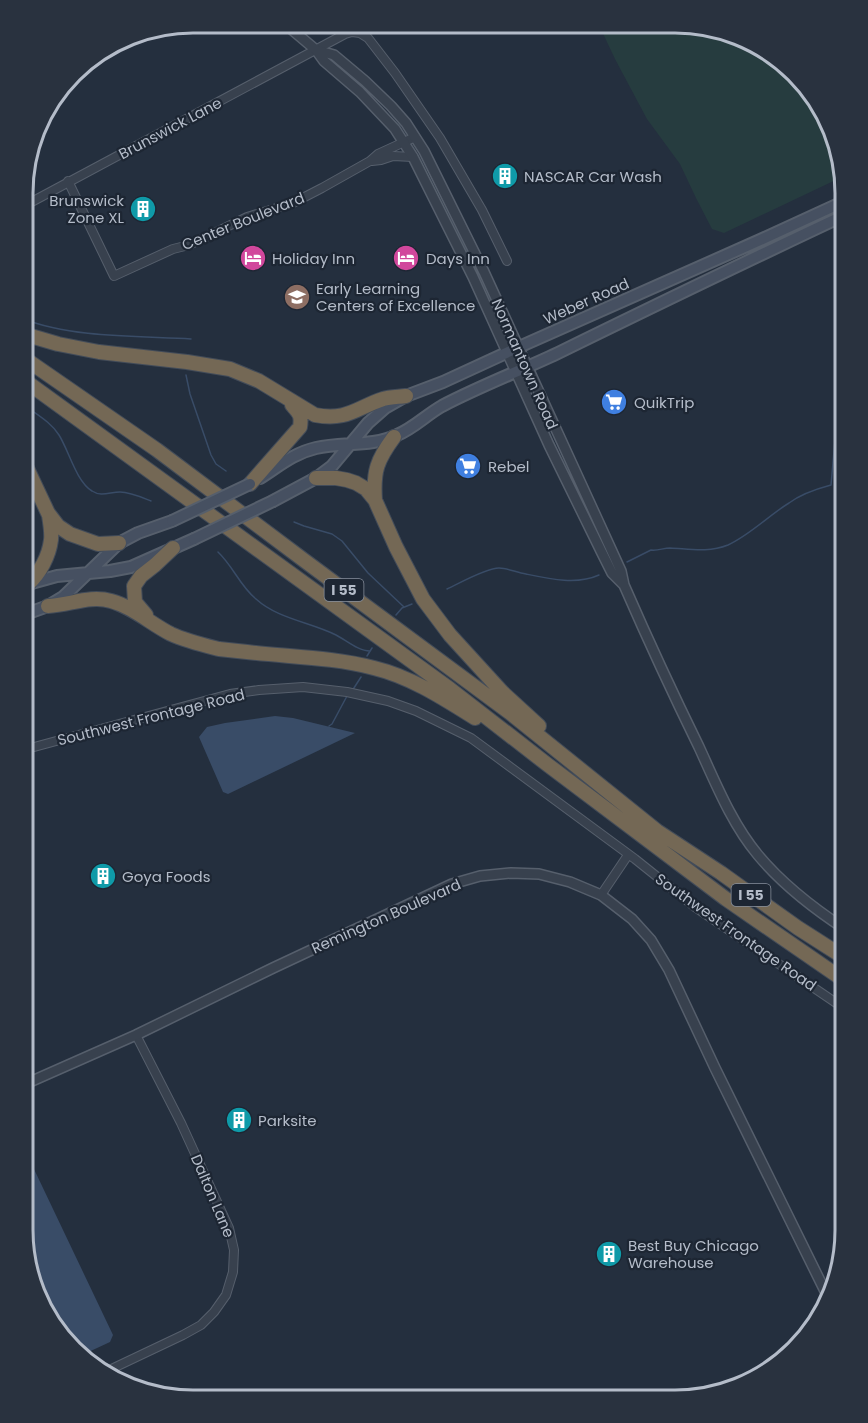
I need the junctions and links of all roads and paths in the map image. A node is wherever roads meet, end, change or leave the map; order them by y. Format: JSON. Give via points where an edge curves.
{"nodes":[{"id":1,"x":295,"y":33,"type":"edge"},
{"id":2,"x":348,"y":33,"type":"edge"},
{"id":3,"x":360,"y":33,"type":"edge"},
{"id":4,"x":316,"y":51,"type":"junction"},
{"id":5,"x":415,"y":137,"type":"junction"},
{"id":6,"x":404,"y":143,"type":"junction"},
{"id":7,"x":413,"y":157,"type":"junction"},
{"id":8,"x":370,"y":161,"type":"junction"},
{"id":9,"x":68,"y":181,"type":"junction"},
{"id":10,"x":33,"y":201,"type":"edge"},
{"id":11,"x":835,"y":206,"type":"edge"},
{"id":12,"x":835,"y":220,"type":"edge"},
{"id":13,"x":507,"y":261,"type":"dead end"},
{"id":14,"x":33,"y":337,"type":"edge"},
{"id":15,"x":519,"y":347,"type":"junction"},
{"id":16,"x":508,"y":352,"type":"junction"},
{"id":17,"x":33,"y":364,"type":"edge"},
{"id":18,"x":527,"y":367,"type":"junction"},
{"id":19,"x":516,"y":372,"type":"junction"},
{"id":20,"x":33,"y":387,"type":"edge"},
{"id":21,"x":406,"y":396,"type":"junction"},
{"id":22,"x":287,"y":398,"type":"junction"},
{"id":23,"x":393,"y":437,"type":"junction"},
{"id":24,"x":351,"y":444,"type":"junction"},
{"id":25,"x":316,"y":478,"type":"junction"},
{"id":26,"x":33,"y":481,"type":"edge"},
{"id":27,"x":250,"y":484,"type":"junction"},
{"id":28,"x":375,"y":500,"type":"junction"},
{"id":29,"x":48,"y":513,"type":"junction"},
{"id":30,"x":119,"y":543,"type":"junction"},
{"id":31,"x":173,"y":548,"type":"junction"},
{"id":32,"x":87,"y":573,"type":"junction"},
{"id":33,"x":33,"y":578,"type":"edge"},
{"id":34,"x":33,"y":582,"type":"edge"},
{"id":35,"x":624,"y":585,"type":"junction"},
{"id":36,"x":48,"y":606,"type":"junction"},
{"id":37,"x":33,"y":611,"type":"edge"},
{"id":38,"x":156,"y":625,"type":"junction"},
{"id":39,"x":33,"y":747,"type":"edge"},
{"id":40,"x":548,"y":765,"type":"junction"},
{"id":41,"x":657,"y":831,"type":"junction"},
{"id":42,"x":628,"y":855,"type":"junction"},
{"id":43,"x":601,"y":896,"type":"junction"},
{"id":44,"x":835,"y":922,"type":"edge"},
{"id":45,"x":835,"y":952,"type":"edge"},
{"id":46,"x":835,"y":974,"type":"edge"},
{"id":47,"x":835,"y":1002,"type":"edge"},
{"id":48,"x":136,"y":1035,"type":"junction"},
{"id":49,"x":33,"y":1081,"type":"edge"},
{"id":50,"x":824,"y":1288,"type":"edge"},
{"id":51,"x":112,"y":1369,"type":"edge"}],
"edges":[{"from":1,"to":4,"type":"street","name":"Normantown Road"},
{"from":2,"to":4,"type":"street","name":"Brunswick Lane"},
{"from":3,"to":13,"type":"street","name":"Brunswick Lane","via":[[368,38],[440,138]]},
{"from":4,"to":5,"type":"street","name":"Normantown Road","via":[[334,55],[365,81]]},
{"from":4,"to":6,"type":"street","name":"Normantown Road","via":[[395,129]]},
{"from":4,"to":9,"type":"street","name":"Brunswick Lane"},
{"from":5,"to":6,"type":"street","name":"Center Boulevard"},
{"from":5,"to":15,"type":"street","name":"Normantown Road"},
{"from":6,"to":7,"type":"street","name":"Normantown Road"},
{"from":6,"to":8,"type":"street","name":"Center Boulevard"},
{"from":7,"to":8,"type":"street","name":"Center Boulevard"},
{"from":7,"to":16,"type":"street","name":"Normantown Road"},
{"from":8,"to":9,"type":"street","name":"Center Boulevard","via":[[293,203],[247,217],[114,276]]},
{"from":9,"to":10,"type":"street","name":"Brunswick Lane"},
{"from":11,"to":15,"type":"main road","name":"Weber Road"},
{"from":12,"to":18,"type":"main road"},
{"from":14,"to":22,"type":"highway","via":[[99,352],[230,369]]},
{"from":15,"to":16,"type":"main road","name":"Weber Road"},
{"from":15,"to":18,"type":"street","name":"Normantown Road"},
{"from":16,"to":19,"type":"street","name":"Normantown Road"},
{"from":16,"to":21,"type":"main road","name":"Weber Road"},
{"from":17,"to":41,"type":"highway","number":"I 55","via":[[158,450],[509,712]]},
{"from":18,"to":19,"type":"main road"},
{"from":18,"to":35,"type":"street","name":"Normantown Road"},
{"from":19,"to":23,"type":"main road","via":[[442,406]]},
{"from":19,"to":35,"type":"street","name":"Normantown Road","via":[[612,573]]},
{"from":20,"to":40,"type":"highway","number":"I 55","via":[[450,688]]},
{"from":21,"to":22,"type":"highway","via":[[383,399],[334,417],[315,415]]},
{"from":21,"to":24,"type":"main road","name":"Weber Road","via":[[385,408]]},
{"from":22,"to":27,"type":"highway","via":[[302,419],[300,427]]},
{"from":23,"to":24,"type":"main road"},
{"from":23,"to":28,"type":"highway","via":[[376,469]]},
{"from":24,"to":25,"type":"main road","name":"Weber Road"},
{"from":24,"to":27,"type":"main road","via":[[303,452]]},
{"from":25,"to":28,"type":"highway","via":[[356,483]]},
{"from":25,"to":31,"type":"main road","name":"Weber Road","bridge":true},
{"from":26,"to":29,"type":"highway"},
{"from":27,"to":30,"type":"main road","bridge":true},
{"from":28,"to":41,"type":"highway","via":[[423,599],[450,635],[502,693]]},
{"from":29,"to":30,"type":"highway","via":[[70,534],[98,544]]},
{"from":29,"to":33,"type":"highway","via":[[51,541]]},
{"from":30,"to":32,"type":"main road"},
{"from":31,"to":32,"type":"main road","name":"Weber Road","via":[[131,567]]},
{"from":31,"to":38,"type":"highway","via":[[134,586],[135,602]]},
{"from":32,"to":34,"type":"main road","name":"Weber Road"},
{"from":32,"to":36,"type":"main road"},
{"from":35,"to":44,"type":"street","name":"Normantown Road","via":[[736,824],[789,888]]},
{"from":36,"to":37,"type":"main road"},
{"from":36,"to":38,"type":"highway","via":[[96,598],[128,608]]},
{"from":38,"to":40,"type":"highway","via":[[172,635],[222,649],[328,660],[399,676],[426,688]]},
{"from":39,"to":42,"type":"street","name":"Southwest Frontage Road","via":[[230,694],[303,687],[347,692],[388,700],[471,738]]},
{"from":40,"to":46,"type":"highway","number":"I 55","via":[[726,899]]},
{"from":41,"to":45,"type":"highway","number":"I 55"},
{"from":42,"to":43,"type":"street"},
{"from":42,"to":47,"type":"street","name":"Southwest Frontage Road","via":[[695,907]]},
{"from":43,"to":48,"type":"street","name":"Remington Boulevard","via":[[539,874],[480,876],[452,884]]},
{"from":43,"to":50,"type":"street","name":"Remington Boulevard","via":[[632,919],[651,940],[669,970]]},
{"from":48,"to":49,"type":"street","name":"Remington Boulevard"},
{"from":48,"to":51,"type":"street","name":"Dalton Lane","via":[[230,1228],[233,1272],[226,1295],[201,1325]]}]}
